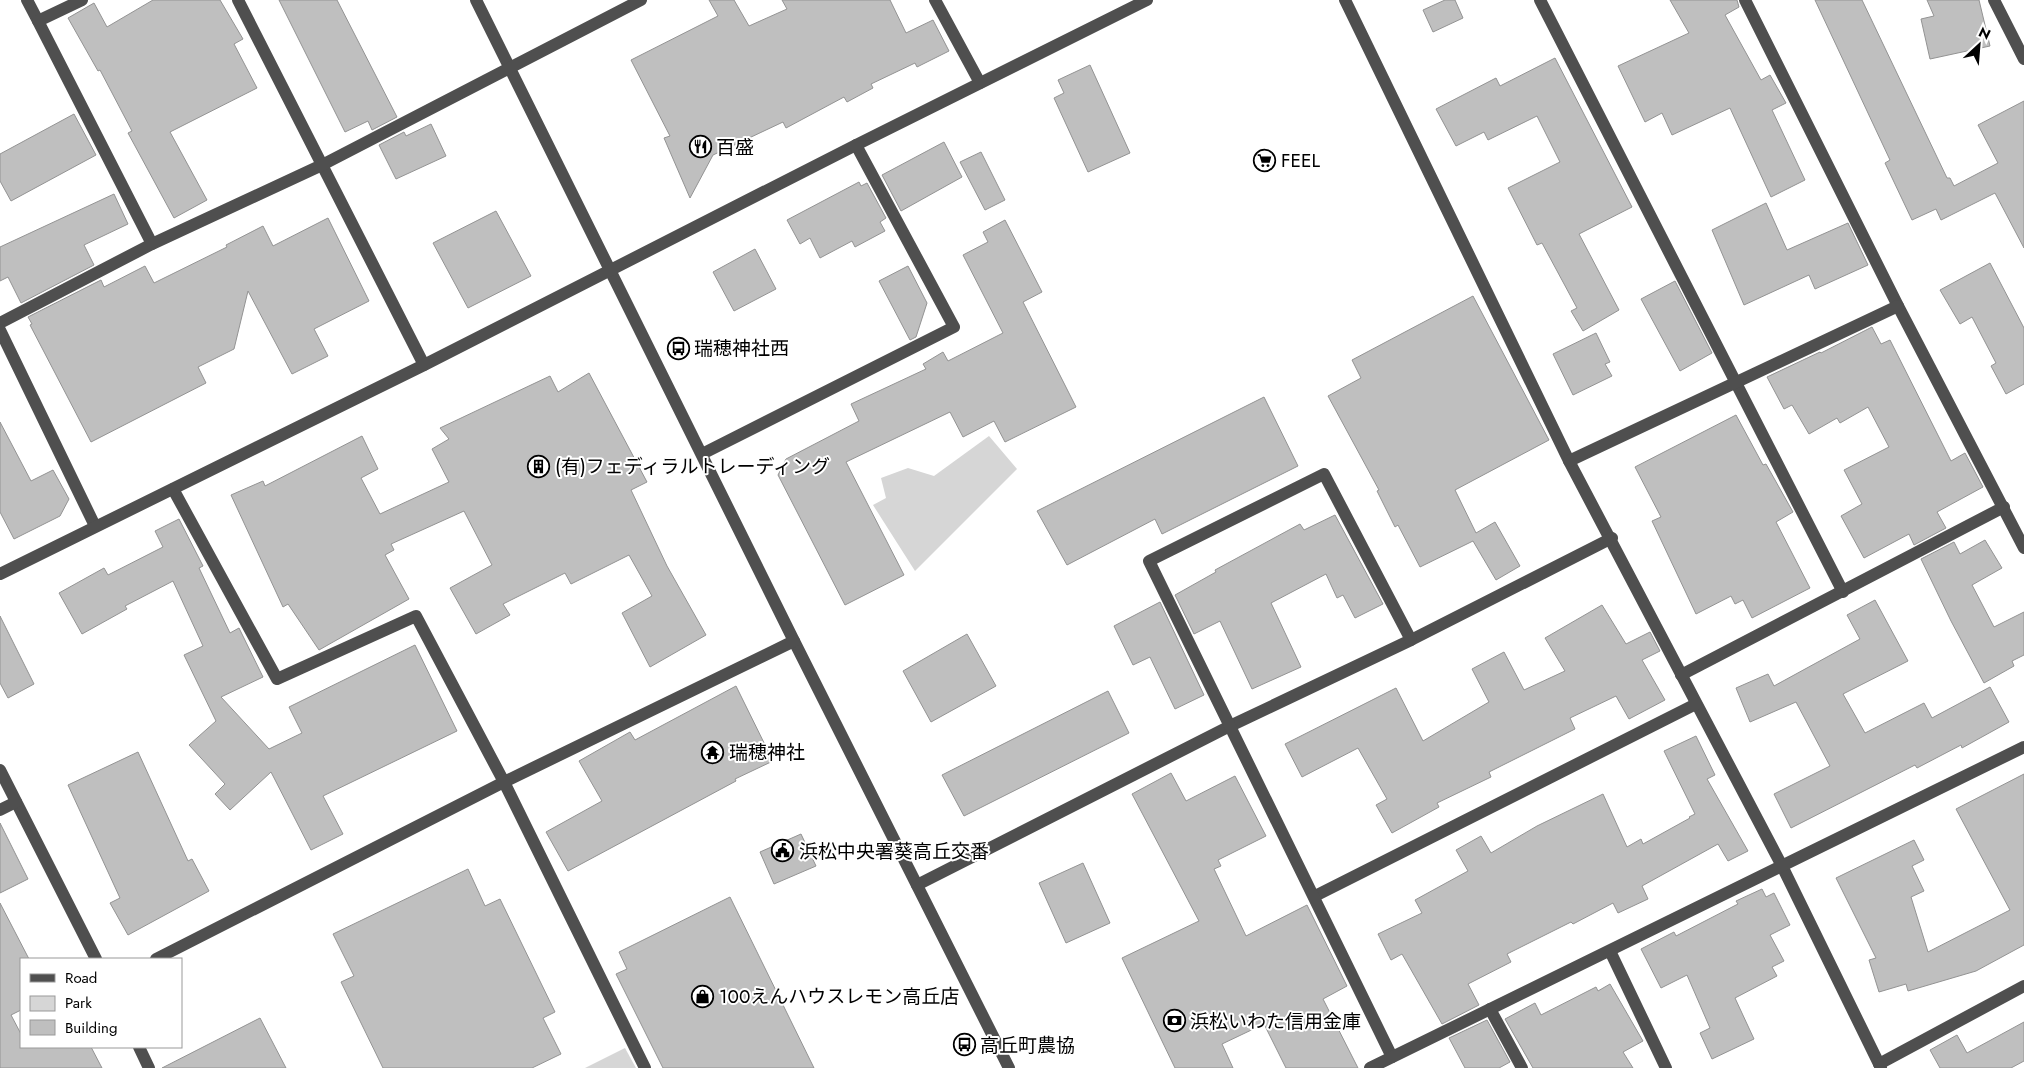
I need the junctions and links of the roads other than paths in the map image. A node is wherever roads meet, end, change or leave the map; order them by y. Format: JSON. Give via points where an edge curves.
{"nodes":[{"id":1,"x":27,"y":0,"type":"edge"},
{"id":2,"x":82,"y":0,"type":"edge"},
{"id":3,"x":238,"y":0,"type":"edge"},
{"id":4,"x":476,"y":0,"type":"edge"},
{"id":5,"x":641,"y":0,"type":"edge"},
{"id":6,"x":935,"y":0,"type":"edge"},
{"id":7,"x":1147,"y":0,"type":"edge"},
{"id":8,"x":1345,"y":0,"type":"edge"},
{"id":9,"x":1540,"y":0,"type":"edge"},
{"id":10,"x":1745,"y":0,"type":"edge"},
{"id":11,"x":1994,"y":0,"type":"edge"},
{"id":12,"x":38,"y":21,"type":"junction"},
{"id":13,"x":2024,"y":59,"type":"edge"},
{"id":14,"x":510,"y":69,"type":"junction"},
{"id":15,"x":980,"y":83,"type":"junction"},
{"id":16,"x":856,"y":145,"type":"junction"},
{"id":17,"x":322,"y":165,"type":"junction"},
{"id":18,"x":152,"y":244,"type":"junction"},
{"id":19,"x":609,"y":270,"type":"junction"},
{"id":20,"x":1898,"y":306,"type":"junction"},
{"id":21,"x":0,"y":323,"type":"edge"},
{"id":22,"x":0,"y":330,"type":"edge"},
{"id":23,"x":424,"y":365,"type":"junction"},
{"id":24,"x":1736,"y":382,"type":"junction"},
{"id":25,"x":702,"y":454,"type":"junction"},
{"id":26,"x":1569,"y":461,"type":"junction"},
{"id":27,"x":173,"y":488,"type":"junction"},
{"id":28,"x":2004,"y":507,"type":"junction"},
{"id":29,"x":94,"y":526,"type":"junction"},
{"id":30,"x":1612,"y":538,"type":"junction"},
{"id":31,"x":2024,"y":548,"type":"edge"},
{"id":32,"x":0,"y":574,"type":"edge"},
{"id":33,"x":1843,"y":592,"type":"junction"},
{"id":34,"x":1411,"y":640,"type":"junction"},
{"id":35,"x":794,"y":641,"type":"junction"},
{"id":36,"x":1682,"y":675,"type":"junction"},
{"id":37,"x":1696,"y":704,"type":"junction"},
{"id":38,"x":1230,"y":726,"type":"junction"},
{"id":39,"x":2024,"y":747,"type":"edge"},
{"id":40,"x":0,"y":770,"type":"edge"},
{"id":41,"x":504,"y":782,"type":"junction"},
{"id":42,"x":16,"y":802,"type":"junction"},
{"id":43,"x":0,"y":810,"type":"edge"},
{"id":44,"x":1782,"y":866,"type":"junction"},
{"id":45,"x":917,"y":885,"type":"junction"},
{"id":46,"x":1315,"y":896,"type":"junction"},
{"id":47,"x":1610,"y":950,"type":"junction"},
{"id":48,"x":95,"y":958,"type":"edge"},
{"id":49,"x":158,"y":958,"type":"edge"},
{"id":50,"x":2024,"y":986,"type":"edge"},
{"id":51,"x":1490,"y":1009,"type":"junction"},
{"id":52,"x":139,"y":1048,"type":"edge"},
{"id":53,"x":1392,"y":1057,"type":"junction"},
{"id":54,"x":1880,"y":1066,"type":"edge"},
{"id":55,"x":149,"y":1068,"type":"edge"},
{"id":56,"x":645,"y":1068,"type":"edge"},
{"id":57,"x":1009,"y":1068,"type":"edge"},
{"id":58,"x":1370,"y":1068,"type":"edge"},
{"id":59,"x":1522,"y":1068,"type":"edge"},
{"id":60,"x":1666,"y":1068,"type":"edge"}],
"edges":[{"from":1,"to":12,"type":"street"},
{"from":2,"to":12,"type":"street"},
{"from":3,"to":17,"type":"street"},
{"from":4,"to":14,"type":"street"},
{"from":5,"to":14,"type":"street"},
{"from":6,"to":15,"type":"street"},
{"from":7,"to":15,"type":"street"},
{"from":8,"to":26,"type":"street"},
{"from":9,"to":24,"type":"street"},
{"from":10,"to":20,"type":"street"},
{"from":11,"to":13,"type":"street"},
{"from":12,"to":18,"type":"street"},
{"from":14,"to":17,"type":"street"},
{"from":14,"to":19,"type":"street"},
{"from":15,"to":16,"type":"street"},
{"from":16,"to":19,"type":"street"},
{"from":16,"to":25,"type":"street","via":[[954,328]]},
{"from":17,"to":18,"type":"street"},
{"from":17,"to":23,"type":"street"},
{"from":18,"to":21,"type":"street"},
{"from":19,"to":23,"type":"street"},
{"from":19,"to":25,"type":"street"},
{"from":20,"to":24,"type":"street"},
{"from":20,"to":28,"type":"street"},
{"from":22,"to":29,"type":"street"},
{"from":23,"to":27,"type":"street"},
{"from":24,"to":26,"type":"street"},
{"from":24,"to":33,"type":"street"},
{"from":25,"to":35,"type":"street"},
{"from":26,"to":30,"type":"street"},
{"from":27,"to":29,"type":"street"},
{"from":27,"to":41,"type":"street","via":[[277,679],[416,616]]},
{"from":28,"to":31,"type":"street"},
{"from":28,"to":33,"type":"street"},
{"from":29,"to":32,"type":"street"},
{"from":30,"to":34,"type":"street"},
{"from":30,"to":36,"type":"street"},
{"from":33,"to":36,"type":"street"},
{"from":34,"to":38,"type":"street"},
{"from":34,"to":38,"type":"street","via":[[1324,474],[1150,561]]},
{"from":35,"to":41,"type":"street"},
{"from":35,"to":45,"type":"street"},
{"from":36,"to":37,"type":"street"},
{"from":37,"to":44,"type":"street"},
{"from":37,"to":46,"type":"street"},
{"from":38,"to":45,"type":"street"},
{"from":38,"to":46,"type":"street"},
{"from":39,"to":44,"type":"street"},
{"from":40,"to":42,"type":"street"},
{"from":41,"to":49,"type":"street"},
{"from":41,"to":56,"type":"street"},
{"from":42,"to":43,"type":"street"},
{"from":42,"to":48,"type":"street"},
{"from":44,"to":47,"type":"street"},
{"from":44,"to":54,"type":"street"},
{"from":45,"to":57,"type":"street"},
{"from":46,"to":53,"type":"street"},
{"from":47,"to":51,"type":"street"},
{"from":47,"to":60,"type":"street"},
{"from":50,"to":54,"type":"street"},
{"from":51,"to":53,"type":"street"},
{"from":51,"to":59,"type":"street"},
{"from":52,"to":55,"type":"street"},
{"from":53,"to":58,"type":"street"}]}
